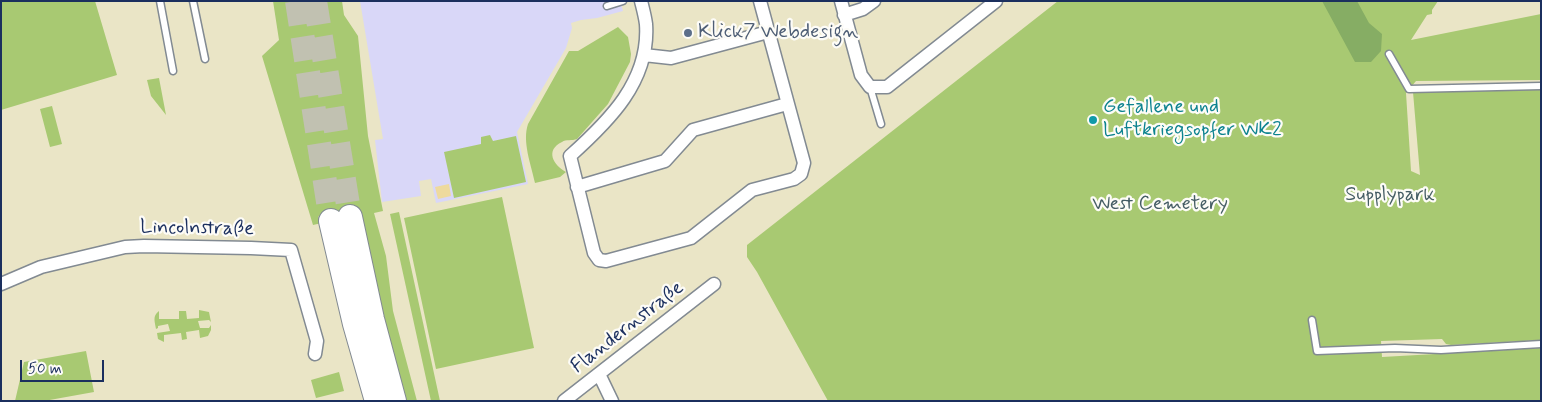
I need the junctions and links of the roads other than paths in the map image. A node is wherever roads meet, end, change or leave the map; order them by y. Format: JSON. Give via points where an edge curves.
{"nodes":[{"id":1,"x":160,"y":1,"type":"edge"},
{"id":2,"x":192,"y":1,"type":"edge"},
{"id":3,"x":623,"y":1,"type":"edge"},
{"id":4,"x":641,"y":1,"type":"edge"},
{"id":5,"x":760,"y":1,"type":"edge"},
{"id":6,"x":840,"y":1,"type":"edge"},
{"id":7,"x":874,"y":1,"type":"edge"},
{"id":8,"x":996,"y":1,"type":"edge"},
{"id":9,"x":607,"y":6,"type":"dead end"},
{"id":10,"x":844,"y":16,"type":"junction"},
{"id":11,"x":768,"y":32,"type":"junction"},
{"id":12,"x":1389,"y":54,"type":"dead end"},
{"id":13,"x":644,"y":55,"type":"junction"},
{"id":14,"x":205,"y":59,"type":"dead end"},
{"id":15,"x":173,"y":71,"type":"dead end"},
{"id":16,"x":1541,"y":86,"type":"edge"},
{"id":17,"x":870,"y":87,"type":"junction"},
{"id":18,"x":787,"y":104,"type":"junction"},
{"id":19,"x":881,"y":124,"type":"dead end"},
{"id":20,"x":577,"y":187,"type":"junction"},
{"id":21,"x":1,"y":284,"type":"edge"},
{"id":22,"x":714,"y":284,"type":"dead end"},
{"id":23,"x":1312,"y":320,"type":"dead end"},
{"id":24,"x":1541,"y":344,"type":"edge"},
{"id":25,"x":315,"y":354,"type":"dead end"},
{"id":26,"x":599,"y":374,"type":"junction"},
{"id":27,"x":376,"y":401,"type":"edge"},
{"id":28,"x":394,"y":401,"type":"edge"},
{"id":29,"x":564,"y":401,"type":"edge"},
{"id":30,"x":612,"y":401,"type":"edge"}],
"edges":[{"from":1,"to":15,"type":"lane"},
{"from":2,"to":14,"type":"lane"},
{"from":3,"to":9,"type":"lane"},
{"from":4,"to":13,"type":"street","via":[[646,24]]},
{"from":5,"to":11,"type":"street"},
{"from":6,"to":10,"type":"street"},
{"from":7,"to":10,"type":"street"},
{"from":8,"to":17,"type":"street","via":[[887,87]]},
{"from":10,"to":17,"type":"street","via":[[861,75]]},
{"from":11,"to":13,"type":"street","via":[[671,58]]},
{"from":11,"to":18,"type":"street"},
{"from":12,"to":16,"type":"lane","via":[[1409,89]]},
{"from":13,"to":20,"type":"street","via":[[626,96],[603,126],[570,156]]},
{"from":17,"to":19,"type":"lane"},
{"from":18,"to":20,"type":"street","via":[[693,130],[666,162]]},
{"from":18,"to":20,"type":"street","via":[[804,163],[801,174],[794,179],[752,190],[690,238],[606,261],[599,260],[594,253]]},
{"from":21,"to":25,"type":"street","name":"Lincolnstraße","via":[[41,267],[125,247],[291,250],[316,341]]},
{"from":22,"to":26,"type":"street","name":"Flandernstraße"},
{"from":23,"to":24,"type":"lane","via":[[1317,351],[1441,350]]},
{"from":26,"to":29,"type":"street","name":"Flandernstraße"},
{"from":26,"to":30,"type":"street"},
{"from":27,"to":28,"type":"highway","via":[[355,324],[341,219]]}]}
